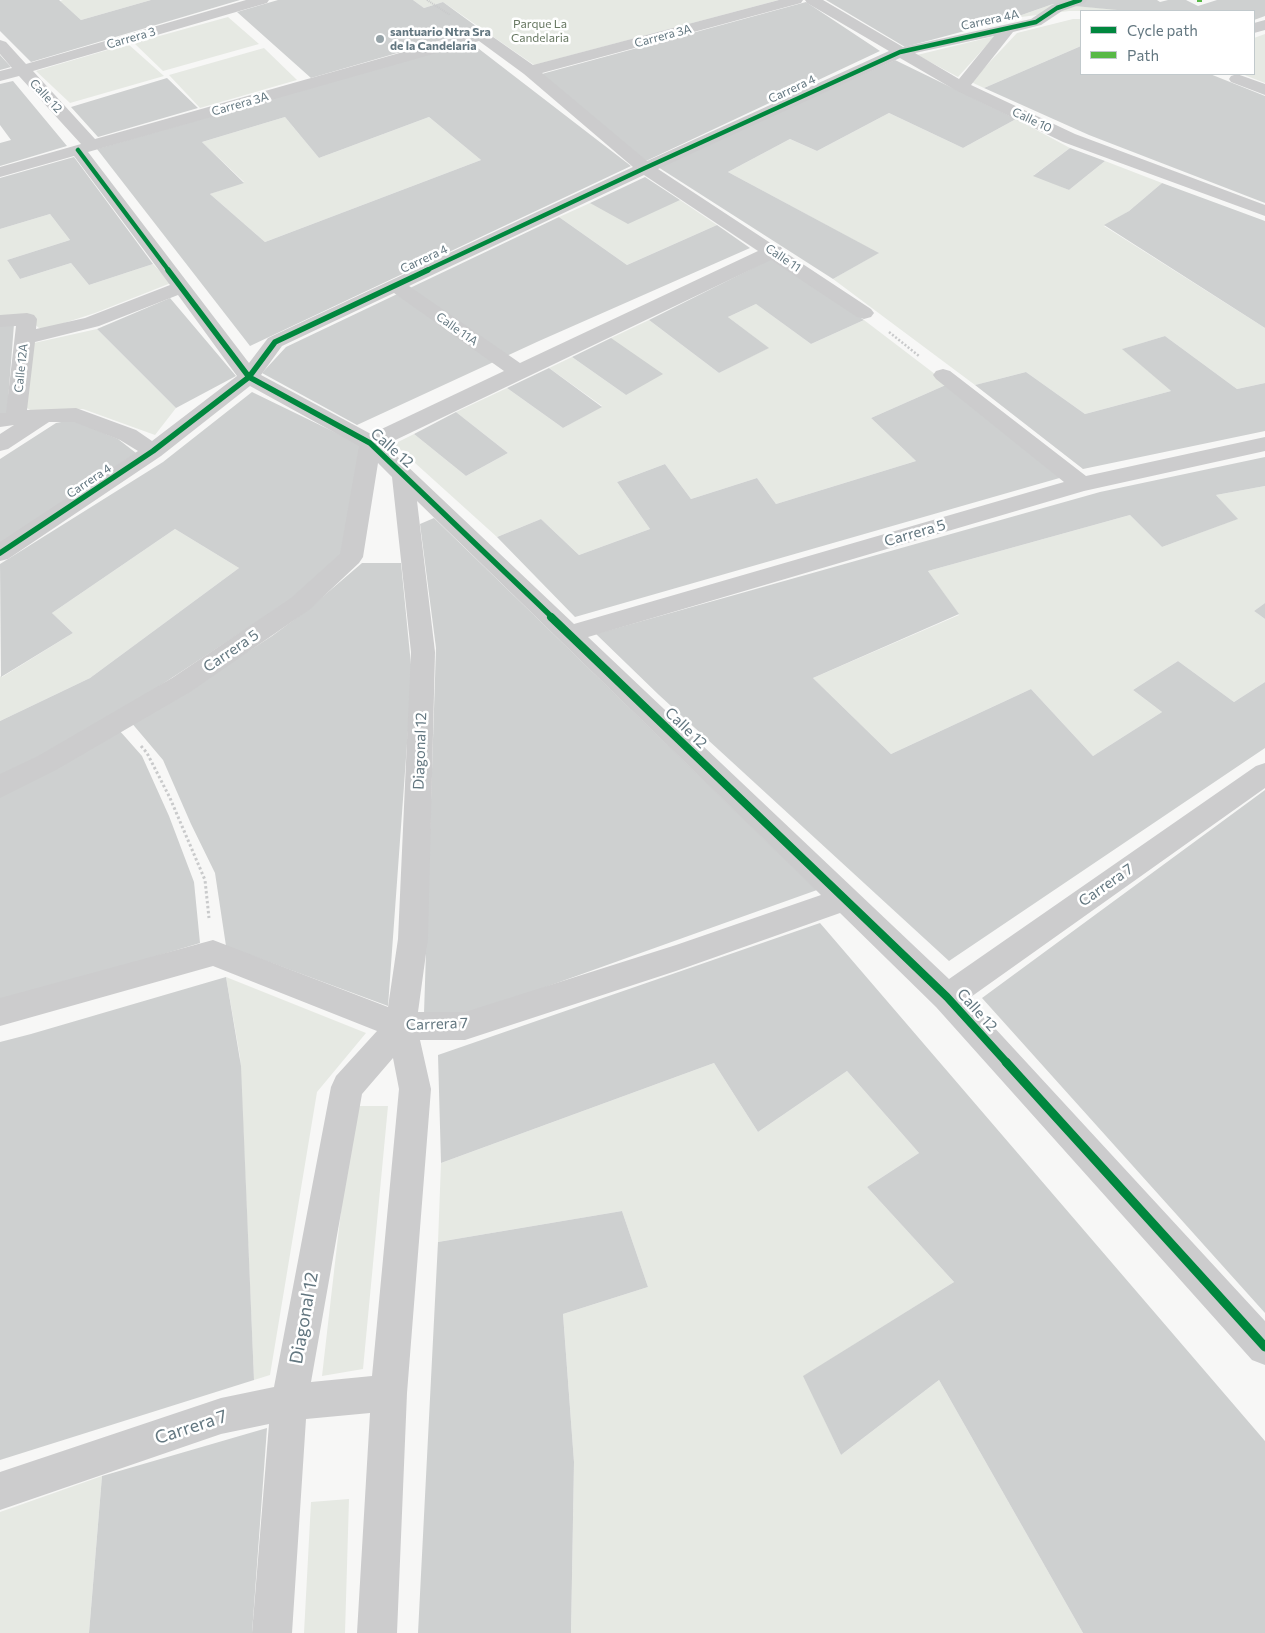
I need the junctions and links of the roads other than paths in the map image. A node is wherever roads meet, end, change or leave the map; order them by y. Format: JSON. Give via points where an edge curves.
{"nodes":[{"id":1,"x":262,"y":0,"type":"edge"},
{"id":2,"x":796,"y":0,"type":"edge"},
{"id":3,"x":812,"y":0,"type":"edge"},
{"id":4,"x":1080,"y":0,"type":"edge"},
{"id":5,"x":1057,"y":8,"type":"junction"},
{"id":6,"x":1080,"y":12,"type":"edge"},
{"id":7,"x":1009,"y":27,"type":"junction"},
{"id":8,"x":481,"y":35,"type":"joint"},
{"id":9,"x":0,"y":45,"type":"edge"},
{"id":10,"x":900,"y":52,"type":"junction"},
{"id":11,"x":22,"y":70,"type":"junction"},
{"id":12,"x":530,"y":71,"type":"junction"},
{"id":13,"x":0,"y":76,"type":"edge"},
{"id":14,"x":1237,"y":79,"type":"dead end"},
{"id":15,"x":961,"y":86,"type":"junction"},
{"id":16,"x":1265,"y":90,"type":"edge"},
{"id":17,"x":85,"y":148,"type":"junction"},
{"id":18,"x":645,"y":168,"type":"junction"},
{"id":19,"x":0,"y":172,"type":"edge"},
{"id":20,"x":1265,"y":211,"type":"edge"},
{"id":21,"x":774,"y":251,"type":"junction"},
{"id":22,"x":395,"y":285,"type":"junction"},
{"id":23,"x":182,"y":288,"type":"junction"},
{"id":24,"x":864,"y":313,"type":"road end"},
{"id":25,"x":0,"y":321,"type":"edge"},
{"id":26,"x":26,"y":328,"type":"junction"},
{"id":27,"x":518,"y":372,"type":"junction"},
{"id":28,"x":943,"y":375,"type":"road end"},
{"id":29,"x":249,"y":377,"type":"junction"},
{"id":30,"x":47,"y":415,"type":"junction"},
{"id":31,"x":8,"y":419,"type":"edge"},
{"id":32,"x":370,"y":443,"type":"junction"},
{"id":33,"x":0,"y":444,"type":"edge"},
{"id":34,"x":1265,"y":444,"type":"edge"},
{"id":35,"x":153,"y":451,"type":"junction"},
{"id":36,"x":403,"y":476,"type":"junction"},
{"id":37,"x":1082,"y":484,"type":"junction"},
{"id":38,"x":0,"y":553,"type":"edge"},
{"id":39,"x":569,"y":634,"type":"junction"},
{"id":40,"x":1265,"y":774,"type":"edge"},
{"id":41,"x":0,"y":787,"type":"edge"},
{"id":42,"x":846,"y":899,"type":"junction"},
{"id":43,"x":947,"y":997,"type":"junction"},
{"id":44,"x":0,"y":1012,"type":"edge"},
{"id":45,"x":401,"y":1026,"type":"junction"},
{"id":46,"x":1265,"y":1347,"type":"edge"},
{"id":47,"x":388,"y":1393,"type":"junction"},
{"id":48,"x":289,"y":1402,"type":"junction"},
{"id":49,"x":0,"y":1491,"type":"edge"},
{"id":50,"x":272,"y":1633,"type":"edge"},
{"id":51,"x":377,"y":1633,"type":"edge"}],
"edges":[{"from":1,"to":11,"type":"street","name":"Carrera 3"},
{"from":2,"to":12,"type":"street","name":"Carrera 3A"},
{"from":3,"to":10,"type":"street","name":"Calle 10"},
{"from":4,"to":5,"type":"street","name":"Carrera 4A"},
{"from":5,"to":6,"type":"street"},
{"from":5,"to":7,"type":"street","name":"Carrera 4A","via":[[1036,22]]},
{"from":7,"to":10,"type":"street","name":"Carrera 4A"},
{"from":7,"to":15,"type":"street","name":"Carrera 4A"},
{"from":8,"to":12,"type":"street","name":"Calle 11"},
{"from":8,"to":17,"type":"street","name":"Carrera 3A"},
{"from":9,"to":11,"type":"street","name":"Calle 12"},
{"from":10,"to":15,"type":"street","name":"Calle 10"},
{"from":10,"to":18,"type":"street","name":"Carrera 4"},
{"from":11,"to":13,"type":"street","name":"Carrera 3"},
{"from":11,"to":17,"type":"street","name":"Calle 12"},
{"from":12,"to":18,"type":"street","name":"Calle 11"},
{"from":14,"to":16,"type":"street"},
{"from":15,"to":20,"type":"street","name":"Calle 10","via":[[1069,138]]},
{"from":17,"to":19,"type":"street","name":"Carrera 3A"},
{"from":17,"to":23,"type":"street","name":"Calle 12"},
{"from":18,"to":21,"type":"street","name":"Calle 11"},
{"from":18,"to":22,"type":"street","name":"Carrera 4"},
{"from":21,"to":24,"type":"street","name":"Calle 11"},
{"from":21,"to":27,"type":"street"},
{"from":22,"to":27,"type":"street","name":"Calle 11A"},
{"from":22,"to":29,"type":"street","name":"Carrera 4","via":[[275,342]]},
{"from":23,"to":26,"type":"street","via":[[92,322]]},
{"from":23,"to":29,"type":"street","name":"Calle 12"},
{"from":25,"to":26,"type":"street"},
{"from":26,"to":31,"type":"street","name":"Calle 12A"},
{"from":27,"to":32,"type":"street"},
{"from":28,"to":37,"type":"street"},
{"from":29,"to":32,"type":"street","name":"Calle 12"},
{"from":29,"to":35,"type":"street","name":"Carrera 4"},
{"from":30,"to":31,"type":"street"},
{"from":30,"to":33,"type":"street"},
{"from":30,"to":35,"type":"street","via":[[76,415],[128,435]]},
{"from":32,"to":36,"type":"street","name":"Calle 12"},
{"from":32,"to":41,"type":"street","name":"Carrera 5","via":[[351,556],[300,604],[181,685]]},
{"from":34,"to":37,"type":"street","name":"Carrera 5"},
{"from":35,"to":38,"type":"street","name":"Carrera 4"},
{"from":36,"to":39,"type":"street","name":"Calle 12"},
{"from":36,"to":45,"type":"street","name":"Diagonal 12","via":[[423,652],[413,938]]},
{"from":37,"to":39,"type":"street","name":"Carrera 5"},
{"from":39,"to":42,"type":"street","name":"Calle 12"},
{"from":40,"to":43,"type":"street","name":"Carrera 7"},
{"from":42,"to":43,"type":"street","name":"Calle 12"},
{"from":42,"to":45,"type":"street","name":"Carrera 7","via":[[466,1026]]},
{"from":43,"to":46,"type":"street","name":"Calle 12"},
{"from":44,"to":45,"type":"street","name":"Carrera 7","via":[[213,953]]},
{"from":45,"to":47,"type":"street","name":"Diagonal 12","via":[[415,1089]]},
{"from":45,"to":48,"type":"street","name":"Diagonal 12","via":[[347,1087]]},
{"from":47,"to":48,"type":"street","name":"Carrera 7"},
{"from":47,"to":51,"type":"street","name":"Diagonal 12"},
{"from":48,"to":49,"type":"street","name":"Carrera 7","via":[[221,1416]]},
{"from":48,"to":50,"type":"street","name":"Diagonal 12"}]}
